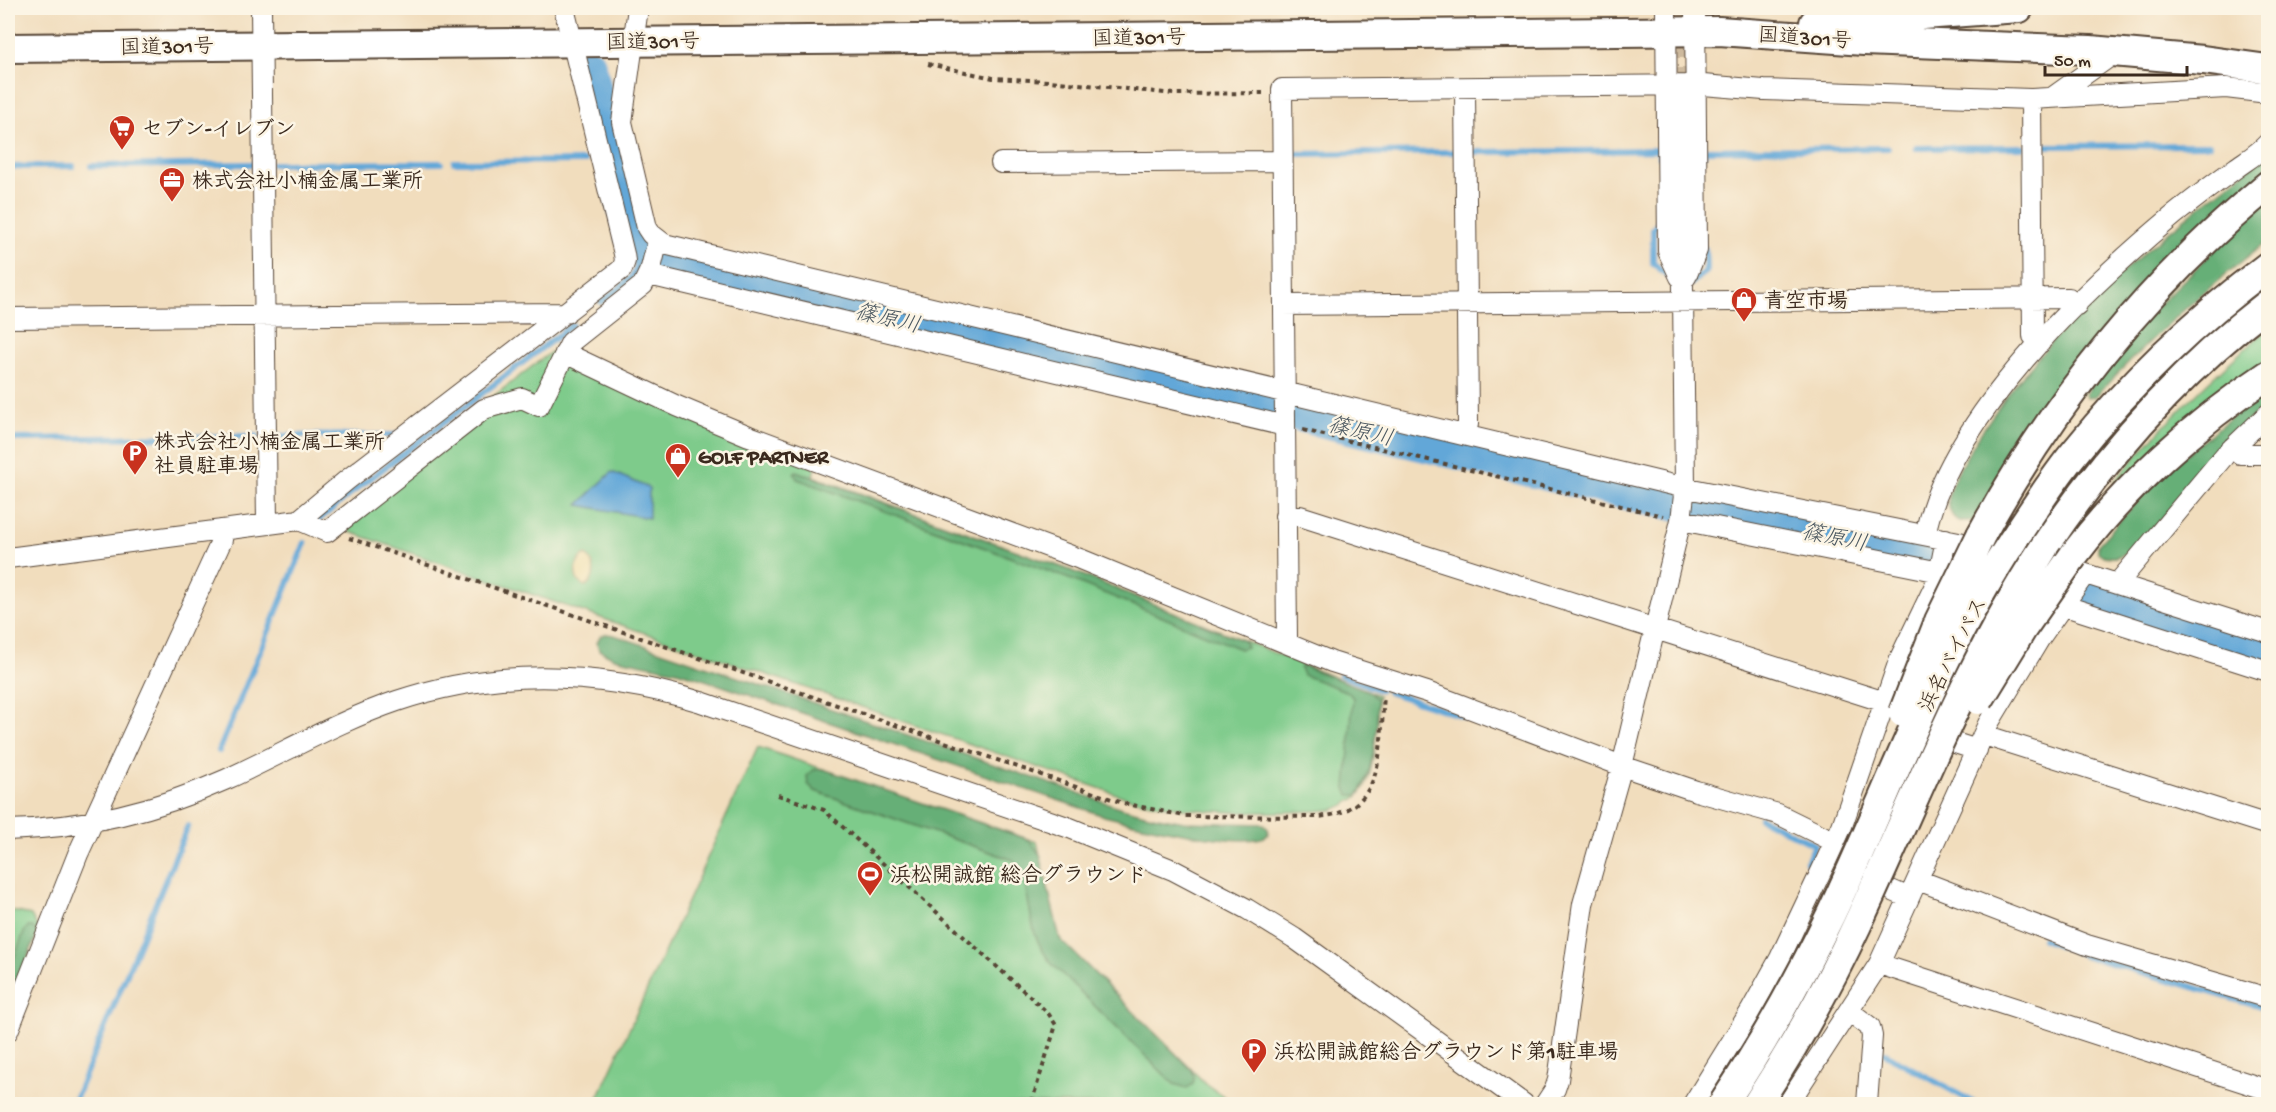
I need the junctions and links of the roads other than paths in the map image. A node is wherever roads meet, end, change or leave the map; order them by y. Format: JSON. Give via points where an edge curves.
{"nodes":[{"id":1,"x":261,"y":8,"type":"edge"},
{"id":2,"x":564,"y":8,"type":"edge"},
{"id":3,"x":638,"y":8,"type":"edge"},
{"id":4,"x":2019,"y":8,"type":"edge"},
{"id":5,"x":1666,"y":20,"type":"edge"},
{"id":6,"x":1703,"y":23,"type":"edge"},
{"id":7,"x":571,"y":42,"type":"junction"},
{"id":8,"x":633,"y":42,"type":"junction"},
{"id":9,"x":261,"y":45,"type":"junction"},
{"id":10,"x":8,"y":48,"type":"edge"},
{"id":11,"x":2116,"y":52,"type":"junction"},
{"id":12,"x":2268,"y":69,"type":"edge"},
{"id":13,"x":1465,"y":88,"type":"junction"},
{"id":14,"x":1681,"y":89,"type":"junction"},
{"id":15,"x":2268,"y":93,"type":"edge"},
{"id":16,"x":2053,"y":97,"type":"junction"},
{"id":17,"x":2031,"y":99,"type":"junction"},
{"id":18,"x":2268,"y":143,"type":"edge"},
{"id":19,"x":1282,"y":161,"type":"junction"},
{"id":20,"x":1001,"y":163,"type":"dead end"},
{"id":21,"x":2268,"y":185,"type":"edge"},
{"id":22,"x":653,"y":259,"type":"junction"},
{"id":23,"x":2268,"y":266,"type":"edge"},
{"id":24,"x":797,"y":281,"type":"junction"},
{"id":25,"x":1683,"y":293,"type":"junction"},
{"id":26,"x":2032,"y":298,"type":"junction"},
{"id":27,"x":1467,"y":304,"type":"junction"},
{"id":28,"x":2268,"y":304,"type":"edge"},
{"id":29,"x":2077,"y":305,"type":"junction"},
{"id":30,"x":791,"y":306,"type":"junction"},
{"id":31,"x":1284,"y":306,"type":"junction"},
{"id":32,"x":572,"y":308,"type":"junction"},
{"id":33,"x":264,"y":316,"type":"junction"},
{"id":34,"x":8,"y":318,"type":"edge"},
{"id":35,"x":594,"y":323,"type":"junction"},
{"id":36,"x":2040,"y":343,"type":"junction"},
{"id":37,"x":565,"y":353,"type":"junction"},
{"id":38,"x":2268,"y":375,"type":"edge"},
{"id":39,"x":1284,"y":397,"type":"junction"},
{"id":40,"x":2268,"y":414,"type":"edge"},
{"id":41,"x":1285,"y":424,"type":"junction"},
{"id":42,"x":1465,"y":435,"type":"junction"},
{"id":43,"x":2233,"y":447,"type":"junction"},
{"id":44,"x":2268,"y":453,"type":"edge"},
{"id":45,"x":1685,"y":491,"type":"junction"},
{"id":46,"x":1286,"y":516,"type":"junction"},
{"id":47,"x":1682,"y":518,"type":"junction"},
{"id":48,"x":299,"y":520,"type":"junction"},
{"id":49,"x":267,"y":524,"type":"junction"},
{"id":50,"x":221,"y":530,"type":"junction"},
{"id":51,"x":1925,"y":535,"type":"junction"},
{"id":52,"x":1945,"y":544,"type":"junction"},
{"id":53,"x":8,"y":558,"type":"edge"},
{"id":54,"x":2080,"y":570,"type":"junction"},
{"id":55,"x":1938,"y":576,"type":"junction"},
{"id":56,"x":2117,"y":584,"type":"junction"},
{"id":57,"x":2061,"y":608,"type":"junction"},
{"id":58,"x":1655,"y":629,"type":"junction"},
{"id":59,"x":2268,"y":632,"type":"edge"},
{"id":60,"x":1285,"y":643,"type":"junction"},
{"id":61,"x":2268,"y":670,"type":"edge"},
{"id":62,"x":1882,"y":710,"type":"junction"},
{"id":63,"x":1980,"y":742,"type":"junction"},
{"id":64,"x":1622,"y":766,"type":"junction"},
{"id":65,"x":93,"y":821,"type":"junction"},
{"id":66,"x":2268,"y":825,"type":"edge"},
{"id":67,"x":8,"y":830,"type":"edge"},
{"id":68,"x":1866,"y":836,"type":"junction"},
{"id":69,"x":1835,"y":842,"type":"junction"},
{"id":70,"x":1892,"y":847,"type":"junction"},
{"id":71,"x":1826,"y":861,"type":"junction"},
{"id":72,"x":1918,"y":880,"type":"junction"},
{"id":73,"x":1909,"y":898,"type":"junction"},
{"id":74,"x":1879,"y":964,"type":"junction"},
{"id":75,"x":2268,"y":998,"type":"edge"},
{"id":76,"x":1849,"y":1011,"type":"junction"},
{"id":77,"x":8,"y":1030,"type":"edge"},
{"id":78,"x":2268,"y":1090,"type":"edge"},
{"id":79,"x":1524,"y":1104,"type":"edge"},
{"id":80,"x":1545,"y":1104,"type":"edge"},
{"id":81,"x":1693,"y":1104,"type":"edge"},
{"id":82,"x":1723,"y":1104,"type":"edge"},
{"id":83,"x":1757,"y":1104,"type":"edge"},
{"id":84,"x":1788,"y":1104,"type":"edge"},
{"id":85,"x":1867,"y":1104,"type":"edge"}],
"edges":[{"from":1,"to":9,"type":"street"},
{"from":2,"to":7,"type":"street"},
{"from":3,"to":8,"type":"street"},
{"from":4,"to":6,"type":"highway"},
{"from":5,"to":6,"type":"highway","name":"国道301号"},
{"from":5,"to":8,"type":"highway","name":"国道301号"},
{"from":5,"to":14,"type":"street"},
{"from":6,"to":11,"type":"highway","name":"国道301号","via":[[1864,41]]},
{"from":6,"to":14,"type":"street"},
{"from":7,"to":8,"type":"highway","name":"国道301号"},
{"from":7,"to":9,"type":"highway","name":"国道301号"},
{"from":7,"to":32,"type":"street","via":[[625,261],[617,274]]},
{"from":8,"to":22,"type":"street","via":[[623,129]]},
{"from":9,"to":10,"type":"highway","name":"国道301号"},
{"from":9,"to":33,"type":"street"},
{"from":11,"to":12,"type":"highway","name":"国道301号"},
{"from":11,"to":16,"type":"street"},
{"from":13,"to":14,"type":"street"},
{"from":13,"to":19,"type":"street","via":[[1282,89]]},
{"from":13,"to":27,"type":"street"},
{"from":14,"to":17,"type":"street"},
{"from":14,"to":25,"type":"street"},
{"from":15,"to":16,"type":"street","via":[[2226,88]]},
{"from":16,"to":17,"type":"street"},
{"from":17,"to":26,"type":"street"},
{"from":18,"to":29,"type":"street","via":[[2175,215]]},
{"from":19,"to":20,"type":"street"},
{"from":19,"to":31,"type":"street"},
{"from":21,"to":68,"type":"highway","bridge":true,"via":[[2191,255],[2109,345],[2036,443],[1981,535],[1923,658]]},
{"from":22,"to":24,"type":"street","via":[[673,247]]},
{"from":22,"to":30,"type":"street"},
{"from":22,"to":35,"type":"street","via":[[636,291]]},
{"from":23,"to":68,"type":"highway","name":"浜名バイパス","bridge":true,"via":[[2149,368],[2073,453],[2012,542],[1953,646]]},
{"from":24,"to":30,"type":"street"},
{"from":24,"to":39,"type":"street"},
{"from":25,"to":26,"type":"street"},
{"from":25,"to":27,"type":"street"},
{"from":25,"to":45,"type":"street"},
{"from":26,"to":29,"type":"street","via":[[2069,298]]},
{"from":26,"to":36,"type":"street","via":[[2033,336]]},
{"from":27,"to":31,"type":"street"},
{"from":27,"to":42,"type":"street"},
{"from":28,"to":70,"type":"highway","name":"浜名バイパス","bridge":true,"via":[[2211,351],[2133,430],[2097,472],[2043,549],[1980,659]]},
{"from":29,"to":36,"type":"street"},
{"from":30,"to":41,"type":"street"},
{"from":31,"to":39,"type":"street"},
{"from":32,"to":33,"type":"street"},
{"from":32,"to":35,"type":"street"},
{"from":32,"to":48,"type":"street"},
{"from":33,"to":34,"type":"street"},
{"from":33,"to":49,"type":"street"},
{"from":35,"to":37,"type":"street","via":[[570,342]]},
{"from":36,"to":51,"type":"street","via":[[1972,430],[1929,513]]},
{"from":37,"to":48,"type":"street","via":[[539,406],[522,398],[484,409],[327,532]]},
{"from":37,"to":60,"type":"street","via":[[749,436],[1080,559]]},
{"from":38,"to":54,"type":"highway","via":[[2207,421],[2105,518]]},
{"from":39,"to":41,"type":"street"},
{"from":39,"to":42,"type":"street"},
{"from":40,"to":43,"type":"street"},
{"from":41,"to":46,"type":"street"},
{"from":42,"to":45,"type":"street"},
{"from":43,"to":44,"type":"street","via":[[2240,454]]},
{"from":43,"to":56,"type":"street"},
{"from":45,"to":47,"type":"street"},
{"from":45,"to":51,"type":"street"},
{"from":46,"to":58,"type":"street","via":[[1300,516]]},
{"from":46,"to":60,"type":"street"},
{"from":47,"to":55,"type":"street"},
{"from":47,"to":58,"type":"street"},
{"from":48,"to":49,"type":"street"},
{"from":49,"to":50,"type":"street"},
{"from":50,"to":53,"type":"street"},
{"from":50,"to":65,"type":"street","via":[[222,540]]},
{"from":51,"to":52,"type":"street"},
{"from":52,"to":54,"type":"street","via":[[2030,556]]},
{"from":52,"to":55,"type":"street"},
{"from":54,"to":56,"type":"street"},
{"from":54,"to":57,"type":"street"},
{"from":54,"to":70,"type":"highway","bridge":true,"via":[[2023,628]]},
{"from":55,"to":57,"type":"street"},
{"from":55,"to":62,"type":"street","via":[[1900,658]]},
{"from":56,"to":59,"type":"street"},
{"from":57,"to":61,"type":"street"},
{"from":57,"to":63,"type":"street","via":[[2013,681]]},
{"from":58,"to":62,"type":"street"},
{"from":58,"to":64,"type":"street"},
{"from":60,"to":64,"type":"street"},
{"from":62,"to":63,"type":"street"},
{"from":62,"to":69,"type":"street"},
{"from":63,"to":66,"type":"street"},
{"from":63,"to":72,"type":"street"},
{"from":64,"to":69,"type":"street","via":[[1778,814]]},
{"from":64,"to":80,"type":"street","via":[[1583,904],[1558,1080]]},
{"from":65,"to":67,"type":"street"},
{"from":65,"to":77,"type":"street"},
{"from":65,"to":79,"type":"street","via":[[201,790],[360,715],[427,691],[529,677],[580,678],[641,686],[701,702],[1059,824],[1173,870],[1294,938]]},
{"from":68,"to":82,"type":"highway","name":"浜名バイパス","bridge":true,"via":[[1803,970]]},
{"from":69,"to":71,"type":"street"},
{"from":70,"to":83,"type":"highway","name":"浜名バイパス","bridge":true,"via":[[1828,983]]},
{"from":71,"to":73,"type":"street"},
{"from":71,"to":81,"type":"street","via":[[1765,985]]},
{"from":72,"to":73,"type":"street"},
{"from":72,"to":75,"type":"street","via":[[2087,945]]},
{"from":73,"to":74,"type":"street"},
{"from":74,"to":76,"type":"street"},
{"from":74,"to":78,"type":"street"},
{"from":76,"to":84,"type":"street"},
{"from":76,"to":85,"type":"street","via":[[1870,1027],[1872,1036]]}]}
